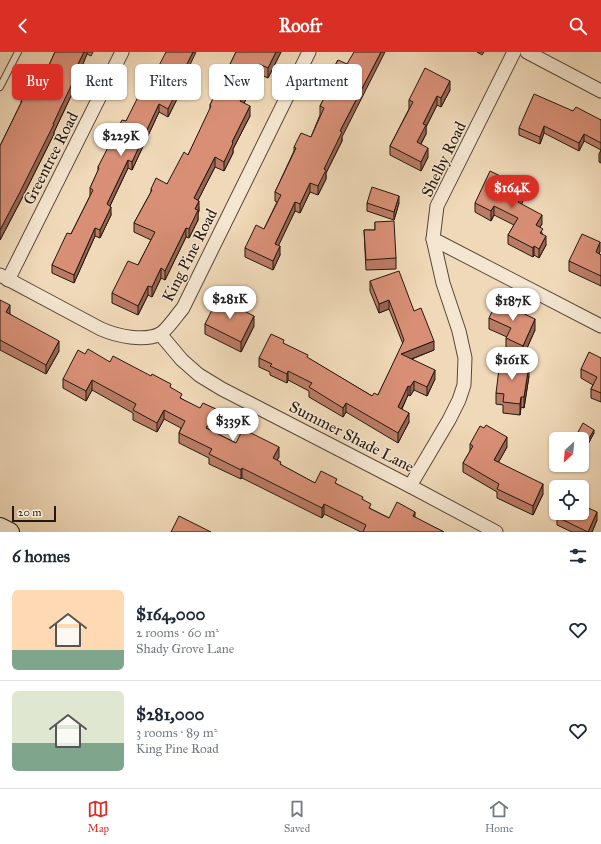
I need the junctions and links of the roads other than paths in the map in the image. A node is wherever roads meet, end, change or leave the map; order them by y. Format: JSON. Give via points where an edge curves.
{"nodes":[{"id":1,"x":18,"y":52,"type":"edge"},
{"id":2,"x":122,"y":52,"type":"edge"},
{"id":3,"x":309,"y":52,"type":"edge"},
{"id":4,"x":514,"y":52,"type":"edge"},
{"id":5,"x":528,"y":52,"type":"edge"},
{"id":6,"x":0,"y":88,"type":"edge"},
{"id":7,"x":601,"y":91,"type":"edge"},
{"id":8,"x":433,"y":239,"type":"junction"},
{"id":9,"x":4,"y":278,"type":"edge"},
{"id":10,"x":601,"y":326,"type":"edge"},
{"id":11,"x":160,"y":334,"type":"junction"},
{"id":12,"x":410,"y":486,"type":"junction"},
{"id":13,"x":0,"y":527,"type":"edge"},
{"id":14,"x":10,"y":532,"type":"edge"},
{"id":15,"x":496,"y":532,"type":"edge"}],
"edges":[{"from":1,"to":6,"type":"lane"},
{"from":2,"to":9,"type":"street","name":"Greentree Road"},
{"from":3,"to":11,"type":"street","name":"King Pine Road","via":[[183,308]]},
{"from":4,"to":8,"type":"street","name":"Shelby Road","via":[[437,206]]},
{"from":5,"to":7,"type":"street"},
{"from":8,"to":10,"type":"street"},
{"from":8,"to":12,"type":"street","name":"Shelby Road","via":[[443,283],[466,358],[464,385],[449,420]]},
{"from":9,"to":11,"type":"street","via":[[112,334],[146,337]]},
{"from":11,"to":12,"type":"street","name":"Summer Shade Lane","via":[[198,375]]},
{"from":12,"to":15,"type":"street","name":"Summer Shade Lane"},
{"from":13,"to":14,"type":"street"}]}
